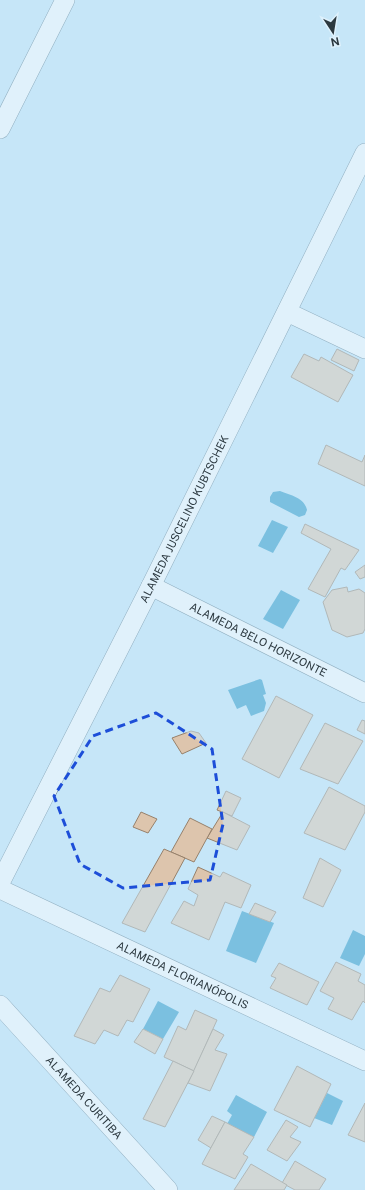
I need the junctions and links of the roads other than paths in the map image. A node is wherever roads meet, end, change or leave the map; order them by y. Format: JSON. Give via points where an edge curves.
{"nodes":[{"id":1,"x":65,"y":0,"type":"edge"},
{"id":2,"x":0,"y":129,"type":"edge"},
{"id":3,"x":365,"y":153,"type":"edge"},
{"id":4,"x":287,"y":312,"type":"junction"},
{"id":5,"x":365,"y":349,"type":"edge"},
{"id":6,"x":152,"y":586,"type":"junction"},
{"id":7,"x":365,"y":693,"type":"edge"},
{"id":8,"x":0,"y":883,"type":"edge"},
{"id":9,"x":0,"y":889,"type":"edge"},
{"id":10,"x":0,"y":1005,"type":"edge"},
{"id":11,"x":365,"y":1061,"type":"edge"},
{"id":12,"x":168,"y":1190,"type":"edge"}],
"edges":[{"from":1,"to":2,"type":"street"},
{"from":3,"to":4,"type":"street","name":"ALAMEDA JUSCELINO KUBTSCHEK"},
{"from":4,"to":5,"type":"street"},
{"from":4,"to":6,"type":"street","name":"ALAMEDA JUSCELINO KUBTSCHEK"},
{"from":6,"to":7,"type":"street","name":"ALAMEDA BELO HORIZONTE"},
{"from":6,"to":8,"type":"street","name":"ALAMEDA JUSCELINO KUBTSCHEK"},
{"from":9,"to":11,"type":"street","name":"ALAMEDA FLORIANÓPOLIS"},
{"from":10,"to":12,"type":"street","name":"ALAMEDA CURITIBA"}]}
